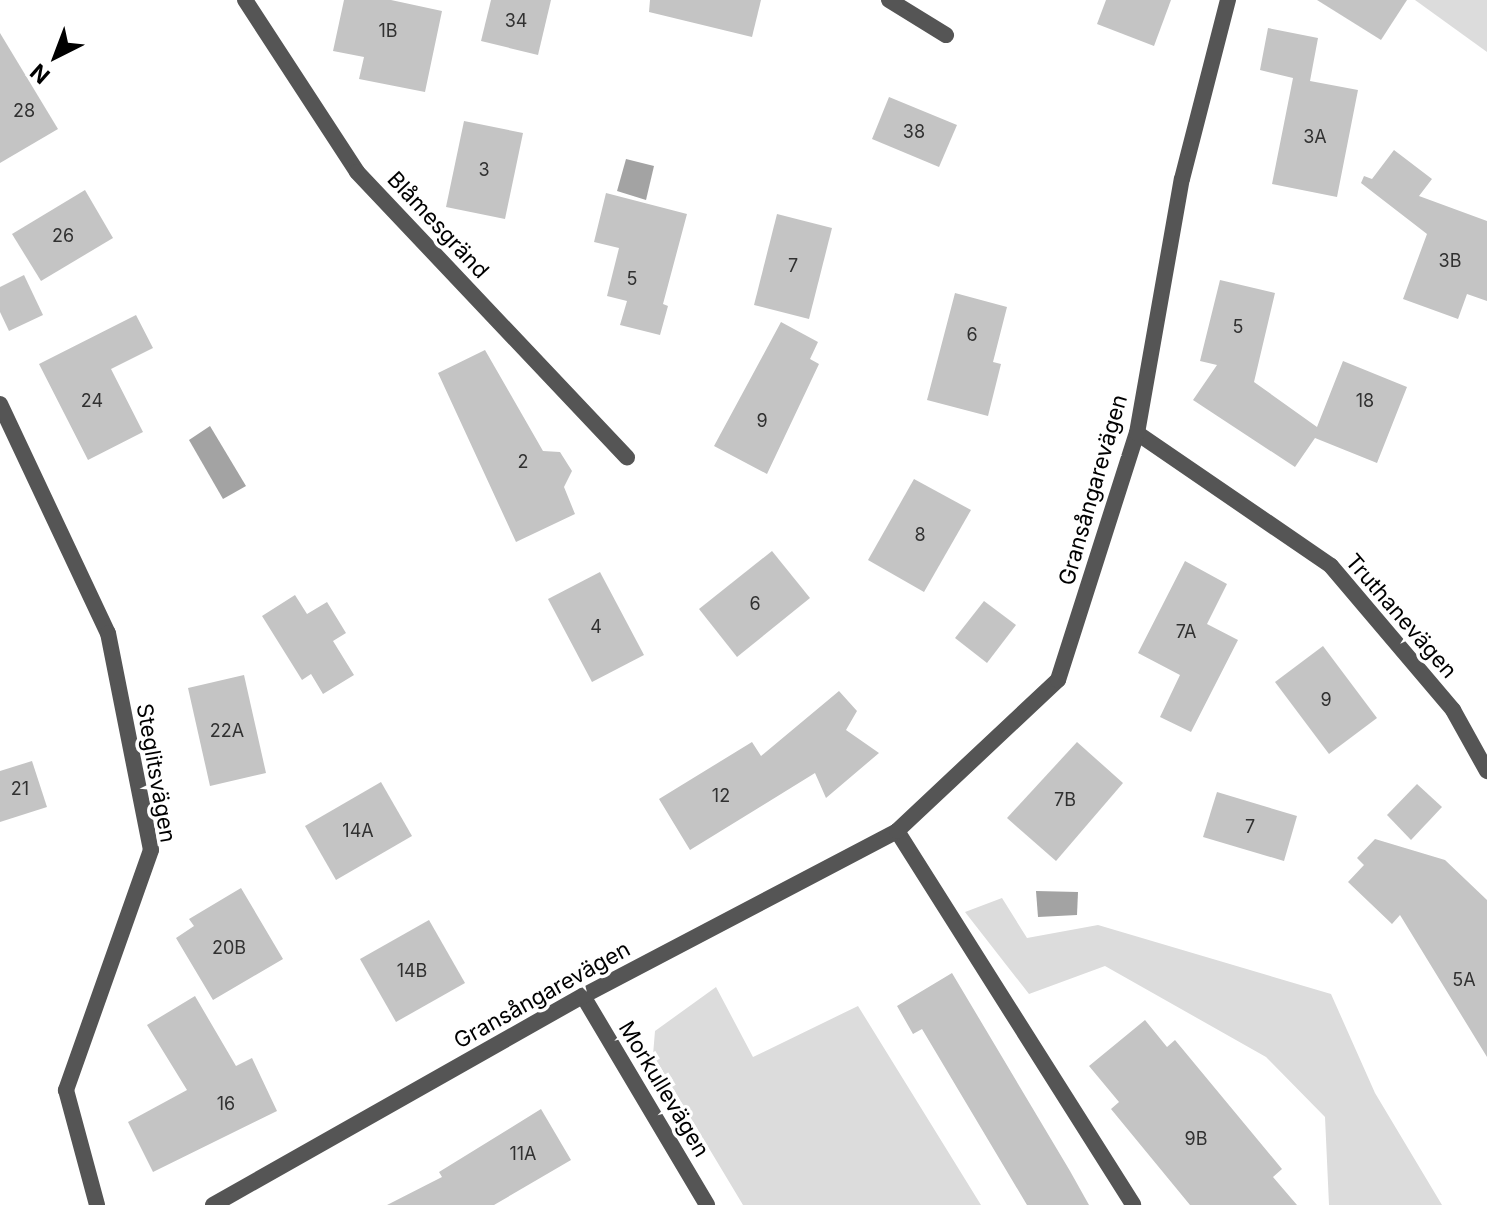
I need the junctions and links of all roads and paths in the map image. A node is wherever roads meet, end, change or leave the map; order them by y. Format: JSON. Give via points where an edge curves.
{"nodes":[{"id":1,"x":245,"y":0,"type":"edge"},
{"id":2,"x":889,"y":0,"type":"edge"},
{"id":3,"x":1228,"y":0,"type":"edge"},
{"id":4,"x":946,"y":35,"type":"dead end"},
{"id":5,"x":0,"y":404,"type":"edge"},
{"id":6,"x":1137,"y":433,"type":"junction"},
{"id":7,"x":627,"y":458,"type":"dead end"},
{"id":8,"x":1487,"y":771,"type":"edge"},
{"id":9,"x":897,"y":831,"type":"junction"},
{"id":10,"x":583,"y":996,"type":"junction"},
{"id":11,"x":97,"y":1205,"type":"edge"},
{"id":12,"x":213,"y":1205,"type":"edge"},
{"id":13,"x":707,"y":1205,"type":"edge"},
{"id":14,"x":1133,"y":1205,"type":"edge"}],
"edges":[{"from":1,"to":7,"type":"street","name":"Blåmesgränd","via":[[357,172]]},
{"from":2,"to":4,"type":"street"},
{"from":3,"to":6,"type":"street","name":"Gransångarevägen","via":[[1182,179]]},
{"from":5,"to":11,"type":"street","name":"Steglitsvägen","via":[[108,633],[151,850],[66,1090]]},
{"from":6,"to":8,"type":"street","name":"Truthanevägen","via":[[1331,566],[1453,710]]},
{"from":6,"to":9,"type":"street","name":"Gransångarevägen","via":[[1058,680]]},
{"from":9,"to":10,"type":"street","name":"Gransångarevägen"},
{"from":9,"to":14,"type":"street"},
{"from":10,"to":12,"type":"street","name":"Gransångarevägen"},
{"from":10,"to":13,"type":"street","name":"Morkullevägen"}]}
